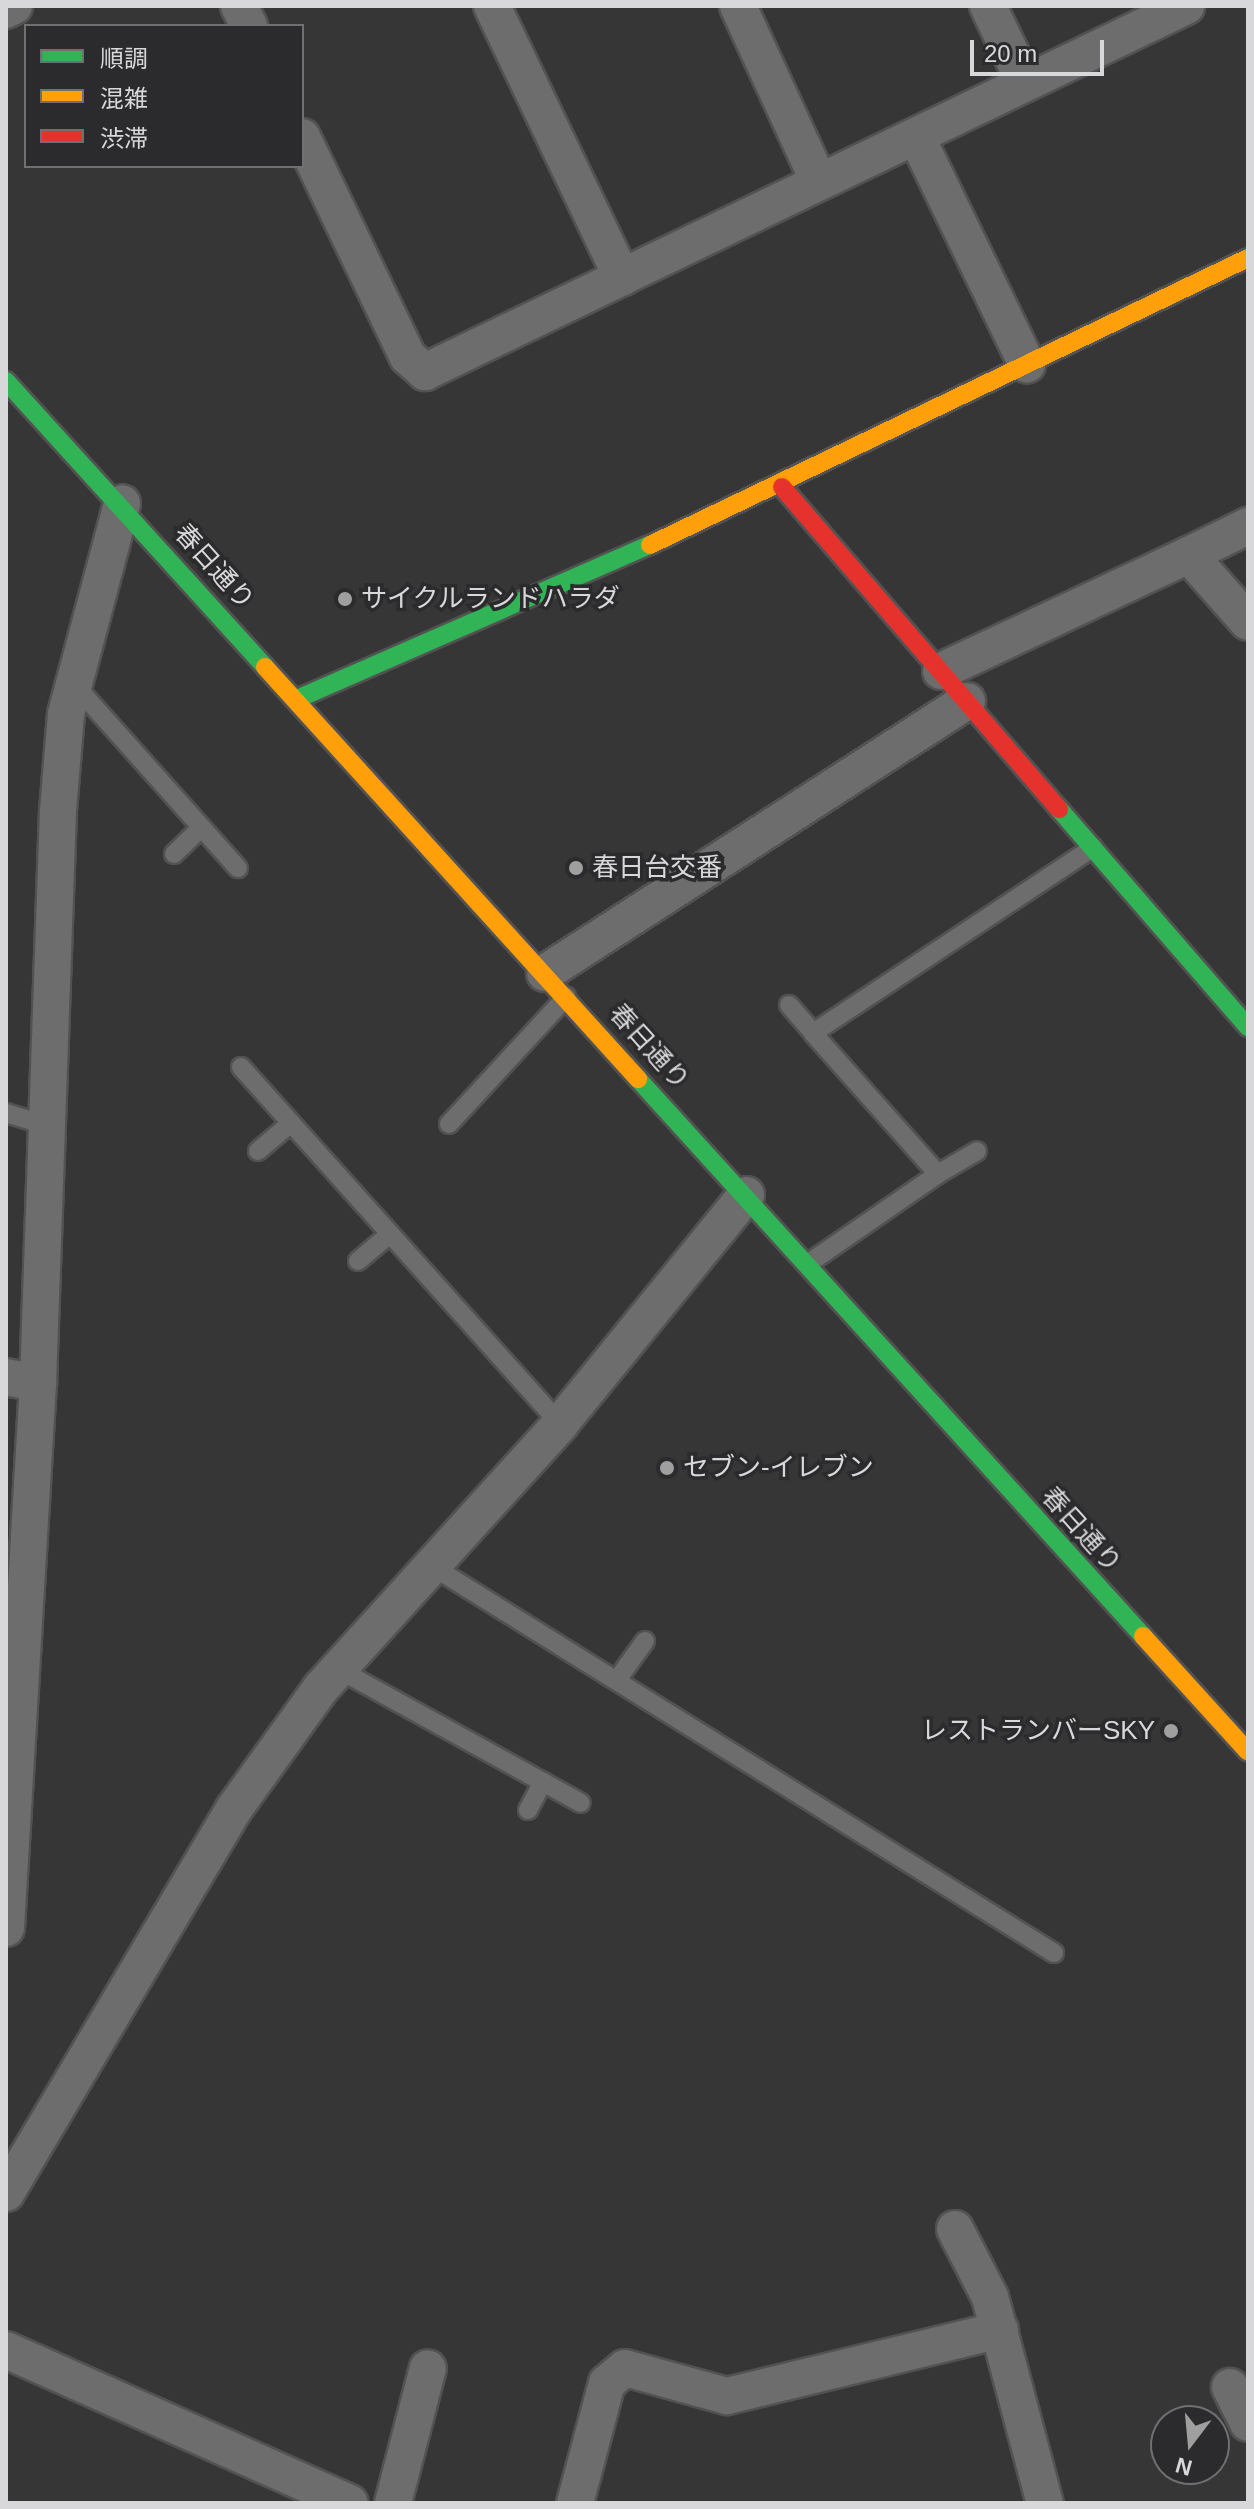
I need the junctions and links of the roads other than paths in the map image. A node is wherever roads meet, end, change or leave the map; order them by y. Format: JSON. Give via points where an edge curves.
{"nodes":[{"id":1,"x":14,"y":6,"type":"edge"},
{"id":2,"x":239,"y":6,"type":"edge"},
{"id":3,"x":492,"y":6,"type":"edge"},
{"id":4,"x":738,"y":6,"type":"edge"},
{"id":5,"x":988,"y":6,"type":"edge"},
{"id":6,"x":1186,"y":6,"type":"edge"},
{"id":7,"x":6,"y":10,"type":"edge"},
{"id":8,"x":248,"y":24,"type":"edge"},
{"id":9,"x":1025,"y":83,"type":"junction"},
{"id":10,"x":916,"y":136,"type":"junction"},
{"id":11,"x":304,"y":141,"type":"edge"},
{"id":12,"x":819,"y":182,"type":"junction"},
{"id":13,"x":1248,"y":258,"type":"edge"},
{"id":14,"x":622,"y":277,"type":"junction"},
{"id":15,"x":1027,"y":365,"type":"junction"},
{"id":16,"x":6,"y":381,"type":"edge"},
{"id":17,"x":782,"y":487,"type":"junction"},
{"id":18,"x":122,"y":503,"type":"junction"},
{"id":19,"x":1248,"y":526,"type":"edge"},
{"id":20,"x":1189,"y":555,"type":"junction"},
{"id":21,"x":1248,"y":622,"type":"edge"},
{"id":22,"x":941,"y":671,"type":"junction"},
{"id":23,"x":73,"y":683,"type":"junction"},
{"id":24,"x":297,"y":699,"type":"junction"},
{"id":25,"x":967,"y":701,"type":"junction"},
{"id":26,"x":201,"y":828,"type":"junction"},
{"id":27,"x":1093,"y":848,"type":"junction"},
{"id":28,"x":174,"y":854,"type":"dead end"},
{"id":29,"x":238,"y":868,"type":"dead end"},
{"id":30,"x":556,"y":984,"type":"junction"},
{"id":31,"x":789,"y":1005,"type":"dead end"},
{"id":32,"x":1248,"y":1027,"type":"edge"},
{"id":33,"x":813,"y":1033,"type":"junction"},
{"id":34,"x":241,"y":1067,"type":"dead end"},
{"id":35,"x":6,"y":1113,"type":"edge"},
{"id":36,"x":291,"y":1123,"type":"junction"},
{"id":37,"x":449,"y":1124,"type":"dead end"},
{"id":38,"x":45,"y":1125,"type":"junction"},
{"id":39,"x":258,"y":1151,"type":"dead end"},
{"id":40,"x":977,"y":1151,"type":"dead end"},
{"id":41,"x":938,"y":1174,"type":"junction"},
{"id":42,"x":746,"y":1195,"type":"junction"},
{"id":43,"x":390,"y":1234,"type":"junction"},
{"id":44,"x":358,"y":1261,"type":"dead end"},
{"id":45,"x":809,"y":1263,"type":"junction"},
{"id":46,"x":22,"y":1380,"type":"edge"},
{"id":47,"x":560,"y":1424,"type":"junction"},
{"id":48,"x":435,"y":1568,"type":"junction"},
{"id":49,"x":645,"y":1641,"type":"dead end"},
{"id":50,"x":338,"y":1669,"type":"junction"},
{"id":51,"x":617,"y":1680,"type":"junction"},
{"id":52,"x":1248,"y":1752,"type":"edge"},
{"id":53,"x":543,"y":1782,"type":"junction"},
{"id":54,"x":11,"y":1798,"type":"edge"},
{"id":55,"x":581,"y":1803,"type":"dead end"},
{"id":56,"x":528,"y":1810,"type":"dead end"},
{"id":57,"x":6,"y":1928,"type":"edge"},
{"id":58,"x":1054,"y":1953,"type":"dead end"},
{"id":59,"x":6,"y":2193,"type":"edge"},
{"id":60,"x":955,"y":2229,"type":"dead end"},
{"id":61,"x":1000,"y":2330,"type":"junction"},
{"id":62,"x":6,"y":2350,"type":"edge"},
{"id":63,"x":428,"y":2368,"type":"dead end"},
{"id":64,"x":1230,"y":2387,"type":"dead end"},
{"id":65,"x":1248,"y":2423,"type":"edge"},
{"id":66,"x":350,"y":2503,"type":"edge"},
{"id":67,"x":393,"y":2503,"type":"edge"},
{"id":68,"x":575,"y":2503,"type":"edge"},
{"id":69,"x":1045,"y":2503,"type":"edge"}],
"edges":[{"from":1,"to":7,"type":"street"},
{"from":2,"to":8,"type":"street"},
{"from":3,"to":14,"type":"street"},
{"from":4,"to":12,"type":"street"},
{"from":5,"to":9,"type":"street"},
{"from":6,"to":9,"type":"street"},
{"from":9,"to":10,"type":"street"},
{"from":10,"to":12,"type":"street"},
{"from":10,"to":15,"type":"street"},
{"from":11,"to":14,"type":"street","via":[[408,357],[425,372]]},
{"from":12,"to":14,"type":"street"},
{"from":13,"to":15,"type":"street"},
{"from":15,"to":17,"type":"street"},
{"from":16,"to":18,"type":"street","name":"春日通り"},
{"from":17,"to":22,"type":"street"},
{"from":17,"to":24,"type":"street"},
{"from":18,"to":23,"type":"street"},
{"from":18,"to":24,"type":"street","name":"春日通り"},
{"from":19,"to":20,"type":"street"},
{"from":20,"to":21,"type":"street"},
{"from":20,"to":22,"type":"street"},
{"from":22,"to":25,"type":"street"},
{"from":23,"to":26,"type":"lane"},
{"from":23,"to":38,"type":"street","via":[[58,811]]},
{"from":24,"to":30,"type":"street","name":"春日通り"},
{"from":25,"to":27,"type":"street"},
{"from":25,"to":30,"type":"street"},
{"from":26,"to":28,"type":"lane"},
{"from":26,"to":29,"type":"lane"},
{"from":27,"to":32,"type":"street"},
{"from":27,"to":33,"type":"lane"},
{"from":30,"to":37,"type":"lane"},
{"from":30,"to":42,"type":"street","name":"春日通り"},
{"from":31,"to":33,"type":"lane"},
{"from":33,"to":41,"type":"lane"},
{"from":34,"to":36,"type":"lane"},
{"from":35,"to":38,"type":"lane"},
{"from":36,"to":39,"type":"lane"},
{"from":36,"to":43,"type":"lane"},
{"from":38,"to":46,"type":"street"},
{"from":40,"to":41,"type":"lane"},
{"from":41,"to":45,"type":"lane"},
{"from":42,"to":45,"type":"street","name":"春日通り"},
{"from":42,"to":47,"type":"street"},
{"from":43,"to":44,"type":"lane"},
{"from":43,"to":47,"type":"lane"},
{"from":45,"to":52,"type":"street","name":"春日通り"},
{"from":46,"to":54,"type":"street"},
{"from":47,"to":48,"type":"street"},
{"from":48,"to":50,"type":"street"},
{"from":48,"to":51,"type":"lane"},
{"from":49,"to":51,"type":"lane"},
{"from":50,"to":53,"type":"lane"},
{"from":50,"to":59,"type":"street","via":[[234,1809]]},
{"from":51,"to":58,"type":"lane"},
{"from":53,"to":55,"type":"lane"},
{"from":53,"to":56,"type":"lane"},
{"from":54,"to":57,"type":"street"},
{"from":60,"to":61,"type":"street"},
{"from":61,"to":68,"type":"street","via":[[727,2396],[625,2368],[607,2383]]},
{"from":61,"to":69,"type":"street"},
{"from":62,"to":66,"type":"street"},
{"from":63,"to":67,"type":"street"},
{"from":64,"to":65,"type":"street"}]}
